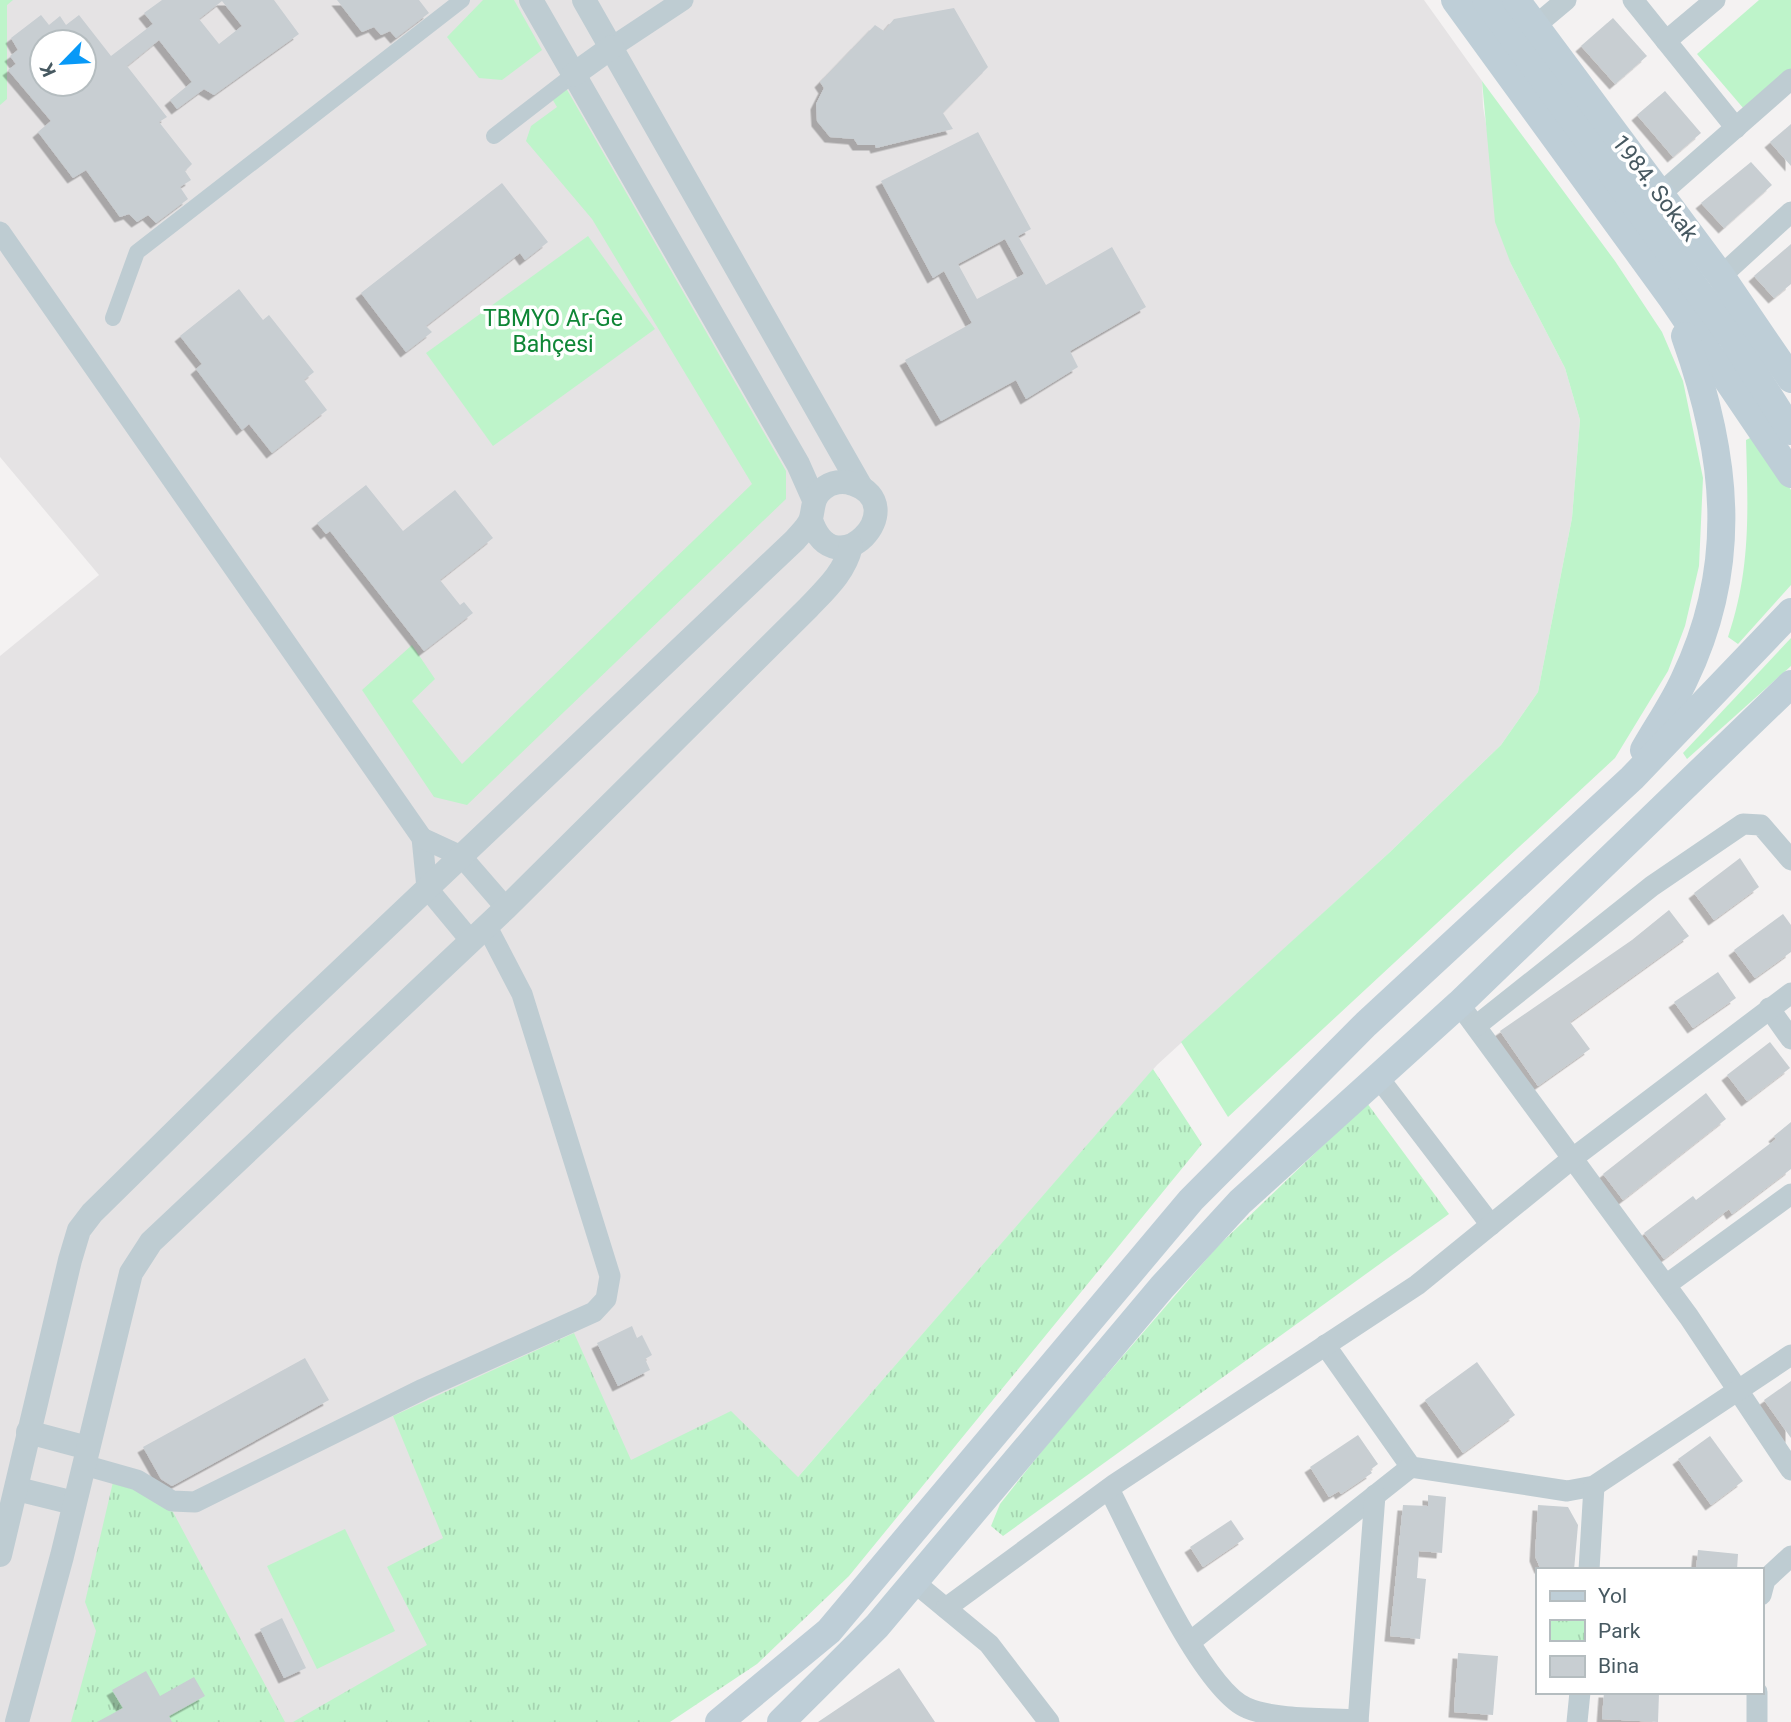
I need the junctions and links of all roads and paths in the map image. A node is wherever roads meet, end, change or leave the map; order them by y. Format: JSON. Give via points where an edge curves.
{"nodes":[{"id":1,"x":462,"y":0,"type":"edge"},
{"id":2,"x":531,"y":0,"type":"edge"},
{"id":3,"x":584,"y":0,"type":"edge"},
{"id":4,"x":683,"y":0,"type":"edge"},
{"id":5,"x":1455,"y":0,"type":"edge"},
{"id":6,"x":1486,"y":0,"type":"edge"},
{"id":7,"x":1516,"y":0,"type":"edge"},
{"id":8,"x":1566,"y":0,"type":"edge"},
{"id":9,"x":1633,"y":0,"type":"edge"},
{"id":10,"x":1715,"y":0,"type":"edge"},
{"id":11,"x":1535,"y":26,"type":"junction"},
{"id":12,"x":1666,"y":41,"type":"junction"},
{"id":13,"x":612,"y":47,"type":"junction"},
{"id":14,"x":573,"y":75,"type":"junction"},
{"id":15,"x":1791,"y":79,"type":"edge"},
{"id":16,"x":1736,"y":128,"type":"junction"},
{"id":17,"x":494,"y":136,"type":"dead end"},
{"id":18,"x":1660,"y":194,"type":"junction"},
{"id":19,"x":1791,"y":212,"type":"edge"},
{"id":20,"x":0,"y":232,"type":"edge"},
{"id":21,"x":1721,"y":276,"type":"junction"},
{"id":22,"x":1671,"y":297,"type":"junction"},
{"id":23,"x":113,"y":318,"type":"dead end"},
{"id":24,"x":1791,"y":379,"type":"edge"},
{"id":25,"x":1791,"y":431,"type":"edge"},
{"id":26,"x":1791,"y":474,"type":"edge"},
{"id":27,"x":861,"y":487,"type":"junction"},
{"id":28,"x":813,"y":510,"type":"junction"},
{"id":29,"x":851,"y":546,"type":"junction"},
{"id":30,"x":1791,"y":612,"type":"edge"},
{"id":31,"x":1791,"y":684,"type":"edge"},
{"id":32,"x":1791,"y":698,"type":"edge"},
{"id":33,"x":1760,"y":712,"type":"junction"},
{"id":34,"x":1623,"y":786,"type":"junction"},
{"id":35,"x":422,"y":838,"type":"junction"},
{"id":36,"x":461,"y":856,"type":"junction"},
{"id":37,"x":1791,"y":860,"type":"edge"},
{"id":38,"x":427,"y":888,"type":"junction"},
{"id":39,"x":506,"y":908,"type":"junction"},
{"id":40,"x":479,"y":934,"type":"junction"},
{"id":41,"x":1791,"y":993,"type":"edge"},
{"id":42,"x":1459,"y":1004,"type":"junction"},
{"id":43,"x":1769,"y":1008,"type":"junction"},
{"id":44,"x":1476,"y":1026,"type":"junction"},
{"id":45,"x":1791,"y":1039,"type":"edge"},
{"id":46,"x":1378,"y":1077,"type":"junction"},
{"id":47,"x":1573,"y":1158,"type":"junction"},
{"id":48,"x":1791,"y":1194,"type":"edge"},
{"id":49,"x":1491,"y":1225,"type":"junction"},
{"id":50,"x":1665,"y":1285,"type":"junction"},
{"id":51,"x":1325,"y":1345,"type":"junction"},
{"id":52,"x":1791,"y":1355,"type":"edge"},
{"id":53,"x":1738,"y":1391,"type":"junction"},
{"id":54,"x":28,"y":1432,"type":"junction"},
{"id":55,"x":86,"y":1457,"type":"junction"},
{"id":56,"x":1411,"y":1467,"type":"junction"},
{"id":57,"x":1791,"y":1470,"type":"edge"},
{"id":58,"x":1594,"y":1486,"type":"junction"},
{"id":59,"x":17,"y":1489,"type":"junction"},
{"id":60,"x":1109,"y":1489,"type":"junction"},
{"id":61,"x":1375,"y":1495,"type":"junction"},
{"id":62,"x":74,"y":1503,"type":"junction"},
{"id":63,"x":0,"y":1555,"type":"edge"},
{"id":64,"x":1791,"y":1556,"type":"edge"},
{"id":65,"x":1589,"y":1568,"type":"edge"},
{"id":66,"x":914,"y":1582,"type":"junction"},
{"id":67,"x":1763,"y":1588,"type":"edge"},
{"id":68,"x":946,"y":1608,"type":"junction"},
{"id":69,"x":1190,"y":1642,"type":"junction"},
{"id":70,"x":1580,"y":1694,"type":"edge"},
{"id":71,"x":1757,"y":1694,"type":"edge"},
{"id":72,"x":1358,"y":1721,"type":"edge"},
{"id":73,"x":17,"y":1722,"type":"edge"},
{"id":74,"x":719,"y":1722,"type":"edge"},
{"id":75,"x":781,"y":1722,"type":"edge"},
{"id":76,"x":1049,"y":1722,"type":"edge"},
{"id":77,"x":1577,"y":1722,"type":"edge"},
{"id":78,"x":1757,"y":1722,"type":"edge"}],
"edges":[{"from":1,"to":23,"type":"street","via":[[137,252]]},
{"from":2,"to":14,"type":"street"},
{"from":3,"to":13,"type":"street"},
{"from":4,"to":13,"type":"street"},
{"from":5,"to":22,"type":"main road"},
{"from":6,"to":25,"type":"main road","via":[[1732,338]]},
{"from":7,"to":11,"type":"main road","name":"1984. Sokak"},
{"from":8,"to":11,"type":"street"},
{"from":9,"to":12,"type":"street"},
{"from":10,"to":12,"type":"street"},
{"from":11,"to":18,"type":"main road","name":"1984. Sokak"},
{"from":12,"to":16,"type":"street"},
{"from":13,"to":14,"type":"street"},
{"from":13,"to":27,"type":"street"},
{"from":14,"to":17,"type":"street"},
{"from":14,"to":28,"type":"street","via":[[798,464]]},
{"from":15,"to":16,"type":"street"},
{"from":16,"to":18,"type":"street"},
{"from":18,"to":21,"type":"main road","name":"1984. Sokak"},
{"from":19,"to":21,"type":"street"},
{"from":20,"to":35,"type":"street"},
{"from":21,"to":24,"type":"main road","name":"1984. Sokak"},
{"from":22,"to":26,"type":"main road"},
{"from":22,"to":34,"type":"main road","via":[[1715,440],[1722,554],[1685,679]]},
{"from":27,"to":28,"type":"street","via":[[835,483],[821,490]]},
{"from":27,"to":29,"type":"street","via":[[869,494],[876,514],[869,534]]},
{"from":28,"to":29,"type":"street","via":[[814,530],[830,544]]},
{"from":28,"to":36,"type":"street","via":[[795,540]]},
{"from":29,"to":39,"type":"street","via":[[840,573],[808,608]]},
{"from":30,"to":34,"type":"main road"},
{"from":31,"to":33,"type":"main road"},
{"from":32,"to":33,"type":"main road"},
{"from":33,"to":42,"type":"main road"},
{"from":34,"to":74,"type":"main road","via":[[1366,1024],[1201,1191],[829,1630]]},
{"from":35,"to":36,"type":"street"},
{"from":35,"to":38,"type":"street"},
{"from":36,"to":38,"type":"street"},
{"from":36,"to":39,"type":"street"},
{"from":37,"to":44,"type":"street","via":[[1761,825],[1742,824],[1652,886]]},
{"from":38,"to":40,"type":"street"},
{"from":38,"to":54,"type":"street","via":[[79,1230]]},
{"from":39,"to":40,"type":"street"},
{"from":40,"to":55,"type":"street","via":[[151,1242],[131,1273]]},
{"from":40,"to":55,"type":"street","via":[[522,994],[610,1276],[606,1299],[594,1312],[423,1389],[195,1502],[172,1501]]},
{"from":41,"to":43,"type":"street"},
{"from":42,"to":44,"type":"street"},
{"from":42,"to":46,"type":"main road"},
{"from":43,"to":45,"type":"street"},
{"from":43,"to":47,"type":"street"},
{"from":44,"to":47,"type":"street"},
{"from":46,"to":49,"type":"street"},
{"from":46,"to":66,"type":"main road","via":[[1240,1202],[1179,1268]]},
{"from":47,"to":49,"type":"street"},
{"from":47,"to":50,"type":"street"},
{"from":48,"to":50,"type":"street"},
{"from":49,"to":51,"type":"street","via":[[1417,1285]]},
{"from":50,"to":53,"type":"street"},
{"from":51,"to":56,"type":"street"},
{"from":51,"to":60,"type":"street"},
{"from":52,"to":53,"type":"street"},
{"from":53,"to":57,"type":"street"},
{"from":53,"to":58,"type":"street"},
{"from":54,"to":55,"type":"street"},
{"from":54,"to":59,"type":"street"},
{"from":55,"to":62,"type":"street"},
{"from":56,"to":58,"type":"street","via":[[1567,1491]]},
{"from":56,"to":61,"type":"street"},
{"from":58,"to":65,"type":"street"},
{"from":59,"to":62,"type":"street"},
{"from":59,"to":63,"type":"street"},
{"from":60,"to":68,"type":"street"},
{"from":60,"to":69,"type":"street"},
{"from":61,"to":69,"type":"street"},
{"from":61,"to":72,"type":"street"},
{"from":62,"to":73,"type":"street"},
{"from":64,"to":67,"type":"street"},
{"from":66,"to":68,"type":"street"},
{"from":66,"to":75,"type":"main road"},
{"from":68,"to":76,"type":"street","via":[[989,1644]]},
{"from":69,"to":72,"type":"street","via":[[1215,1683],[1247,1709]]},
{"from":70,"to":77,"type":"street"},
{"from":71,"to":78,"type":"street"}]}
